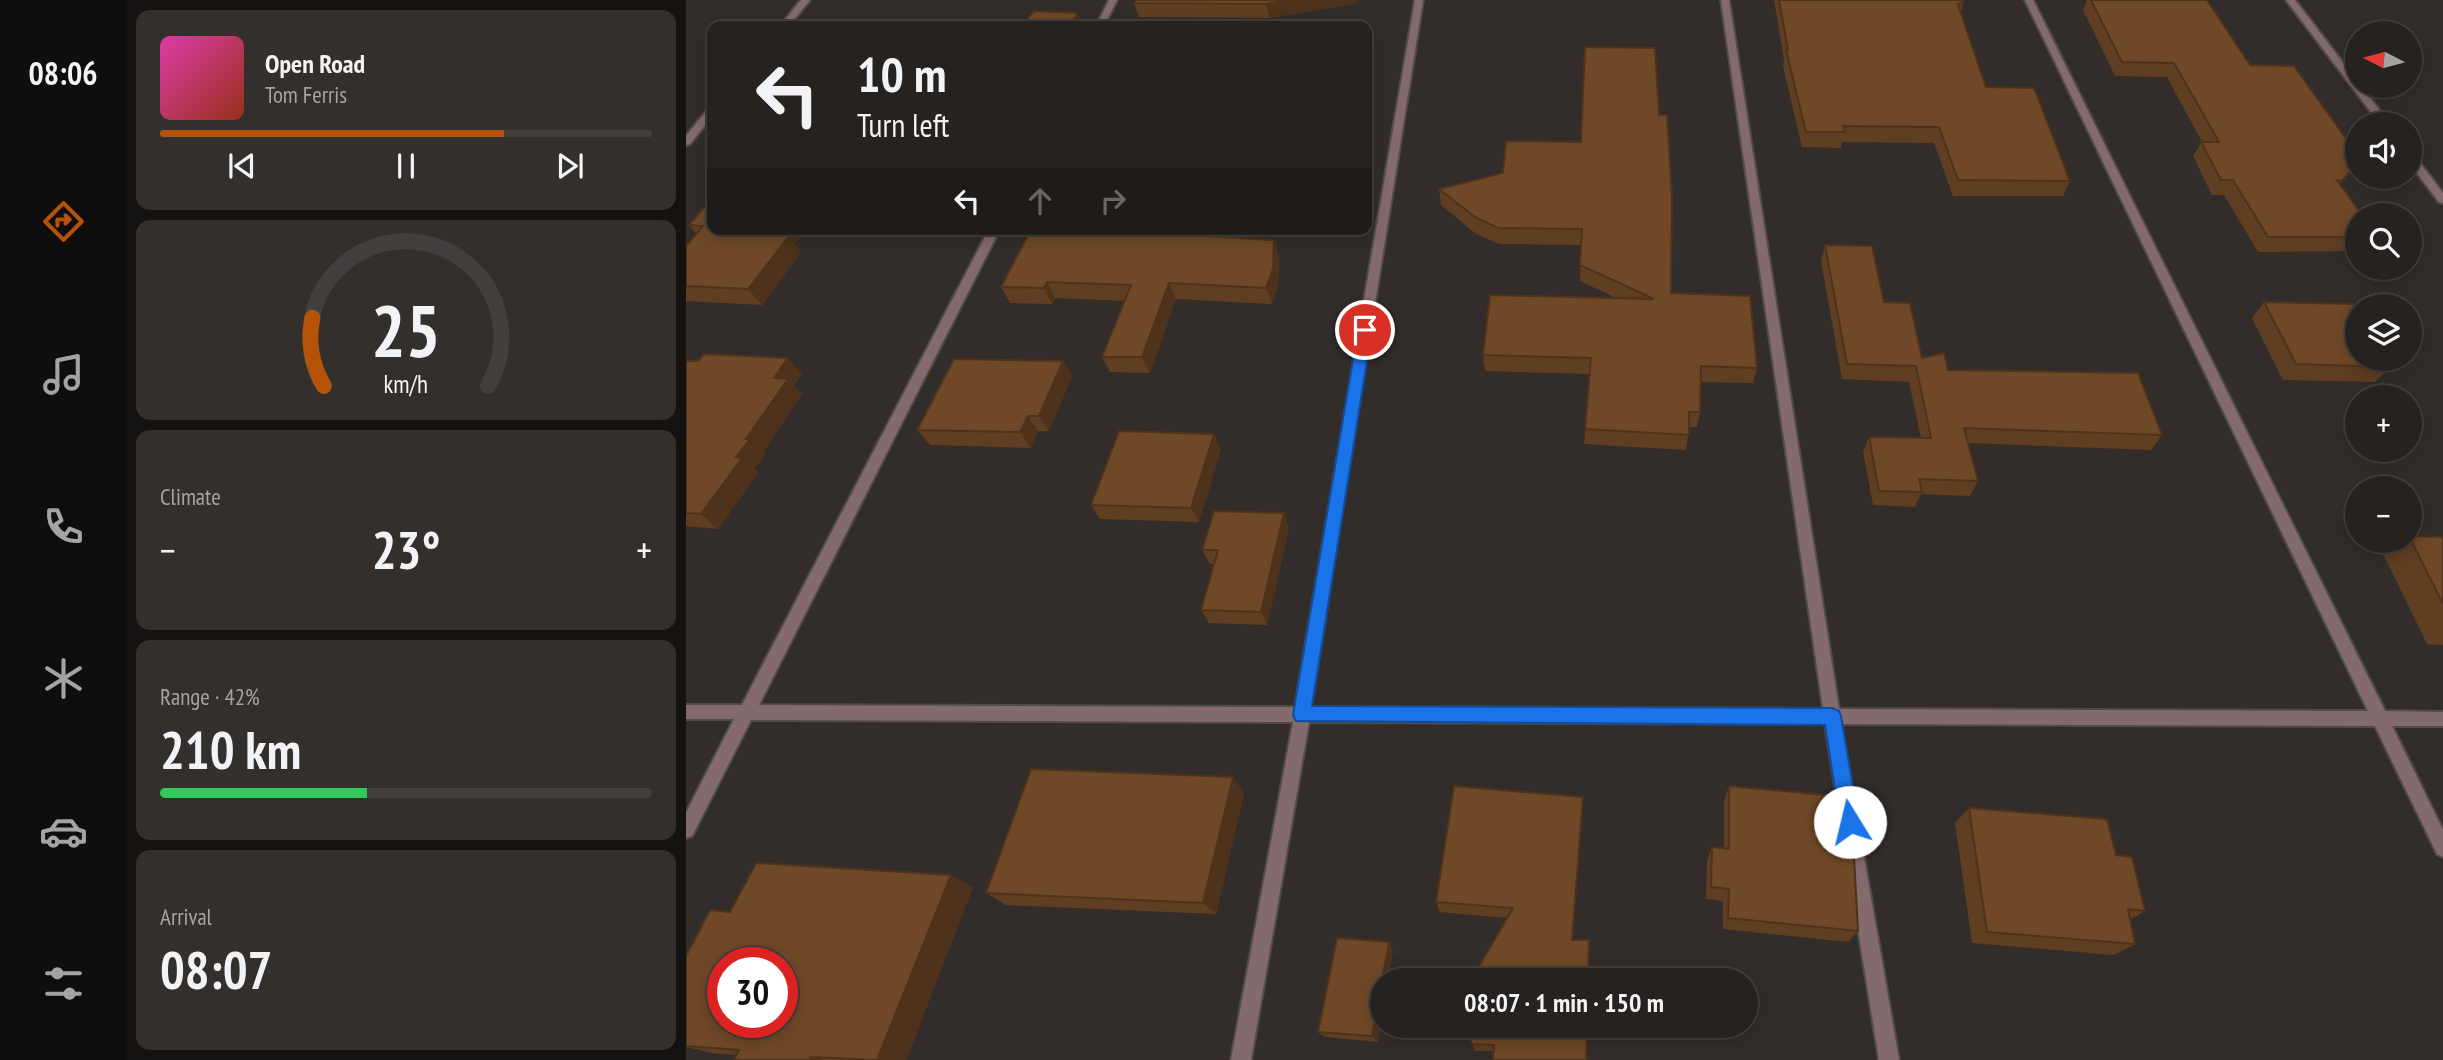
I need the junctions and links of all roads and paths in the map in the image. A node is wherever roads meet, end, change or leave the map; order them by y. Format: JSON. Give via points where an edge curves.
{"nodes":[{"id":1,"x":806,"y":0,"type":"edge"},
{"id":2,"x":1113,"y":0,"type":"edge"},
{"id":3,"x":1419,"y":0,"type":"edge"},
{"id":4,"x":1724,"y":0,"type":"edge"},
{"id":5,"x":2029,"y":0,"type":"edge"},
{"id":6,"x":2290,"y":0,"type":"edge"},
{"id":7,"x":788,"y":21,"type":"edge"},
{"id":8,"x":1102,"y":21,"type":"edge"},
{"id":9,"x":2376,"y":112,"type":"edge"},
{"id":10,"x":707,"y":117,"type":"edge"},
{"id":11,"x":686,"y":142,"type":"edge"},
{"id":12,"x":2422,"y":173,"type":"edge"},
{"id":13,"x":2443,"y":200,"type":"edge"},
{"id":14,"x":992,"y":235,"type":"edge"},
{"id":15,"x":686,"y":712,"type":"edge"},
{"id":16,"x":747,"y":712,"type":"junction"},
{"id":17,"x":1302,"y":715,"type":"junction"},
{"id":18,"x":1832,"y":716,"type":"junction"},
{"id":19,"x":2379,"y":719,"type":"junction"},
{"id":20,"x":2443,"y":719,"type":"edge"},
{"id":21,"x":686,"y":830,"type":"edge"},
{"id":22,"x":2443,"y":848,"type":"edge"},
{"id":23,"x":1241,"y":1060,"type":"edge"},
{"id":24,"x":1889,"y":1060,"type":"edge"}],
"edges":[{"from":1,"to":7,"type":"street"},
{"from":2,"to":8,"type":"street"},
{"from":3,"to":17,"type":"street"},
{"from":4,"to":18,"type":"street"},
{"from":5,"to":19,"type":"street"},
{"from":6,"to":9,"type":"street"},
{"from":10,"to":11,"type":"street"},
{"from":12,"to":13,"type":"street"},
{"from":14,"to":16,"type":"street"},
{"from":15,"to":16,"type":"street"},
{"from":16,"to":17,"type":"street"},
{"from":16,"to":21,"type":"street"},
{"from":17,"to":18,"type":"street"},
{"from":17,"to":23,"type":"street"},
{"from":18,"to":19,"type":"street"},
{"from":18,"to":24,"type":"street"},
{"from":19,"to":20,"type":"street"},
{"from":19,"to":22,"type":"street"}]}
